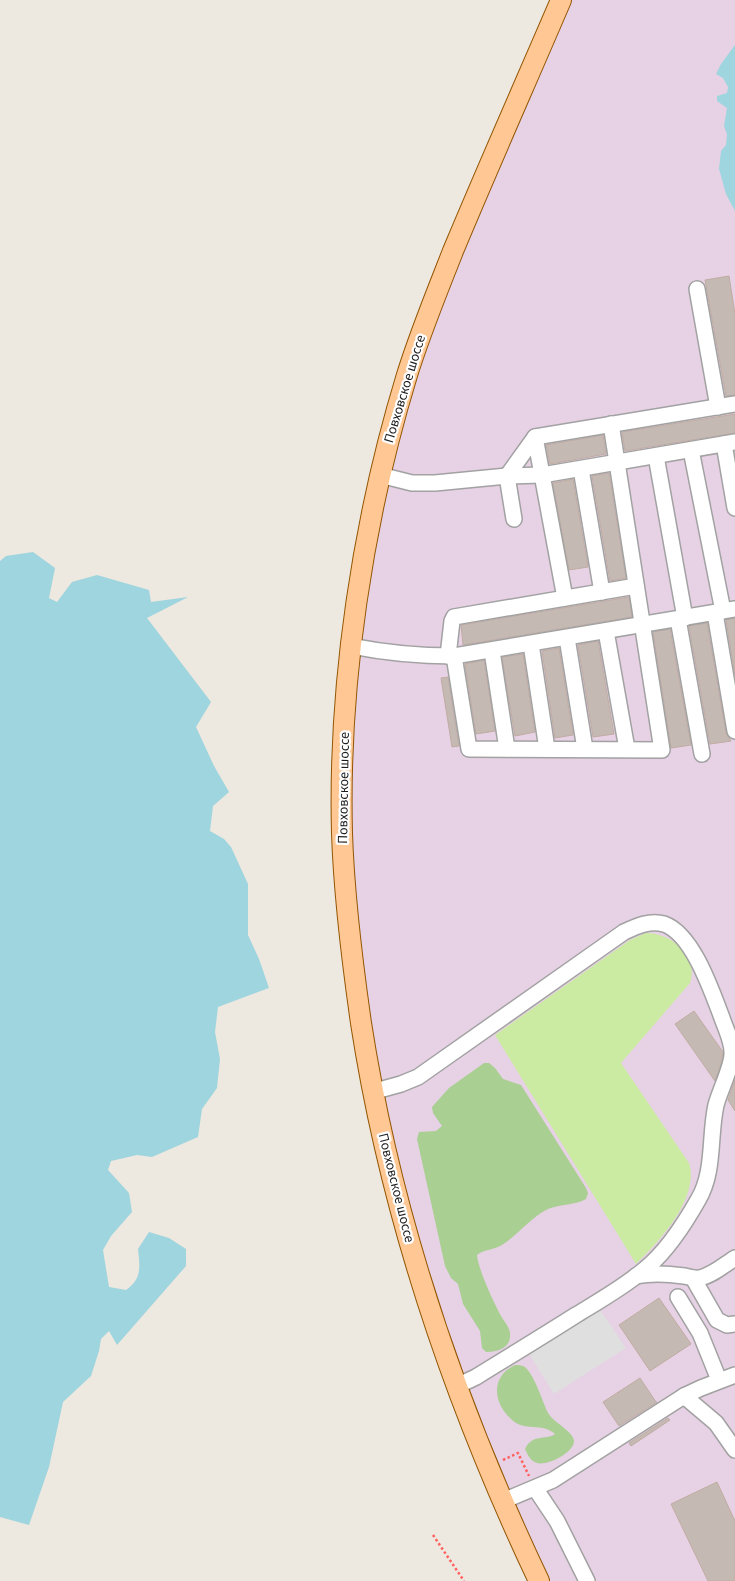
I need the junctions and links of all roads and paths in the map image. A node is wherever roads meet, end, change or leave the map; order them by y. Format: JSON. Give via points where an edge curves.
{"nodes":[{"id":1,"x":561,"y":0,"type":"edge"},
{"id":2,"x":697,"y":289,"type":"dead end"},
{"id":3,"x":735,"y":404,"type":"edge"},
{"id":4,"x":718,"y":407,"type":"junction"},
{"id":5,"x":611,"y":424,"type":"junction"},
{"id":6,"x":535,"y":437,"type":"junction"},
{"id":7,"x":730,"y":443,"type":"edge"},
{"id":8,"x":691,"y":450,"type":"junction"},
{"id":9,"x":656,"y":456,"type":"junction"},
{"id":10,"x":617,"y":463,"type":"junction"},
{"id":11,"x":581,"y":469,"type":"junction"},
{"id":12,"x":380,"y":475,"type":"junction"},
{"id":13,"x":507,"y":476,"type":"junction"},
{"id":14,"x":542,"y":476,"type":"junction"},
{"id":15,"x":735,"y":508,"type":"edge"},
{"id":16,"x":514,"y":519,"type":"dead end"},
{"id":17,"x":636,"y":586,"type":"junction"},
{"id":18,"x":602,"y":592,"type":"junction"},
{"id":19,"x":564,"y":598,"type":"junction"},
{"id":20,"x":724,"y":611,"type":"edge"},
{"id":21,"x":682,"y":618,"type":"junction"},
{"id":22,"x":642,"y":625,"type":"junction"},
{"id":23,"x":606,"y":631,"type":"junction"},
{"id":24,"x":568,"y":638,"type":"junction"},
{"id":25,"x":531,"y":644,"type":"junction"},
{"id":26,"x":351,"y":646,"type":"junction"},
{"id":27,"x":492,"y":650,"type":"junction"},
{"id":28,"x":451,"y":656,"type":"junction"},
{"id":29,"x":735,"y":731,"type":"edge"},
{"id":30,"x":507,"y":749,"type":"junction"},
{"id":31,"x":547,"y":749,"type":"junction"},
{"id":32,"x":585,"y":749,"type":"junction"},
{"id":33,"x":628,"y":749,"type":"junction"},
{"id":34,"x":702,"y":754,"type":"dead end"},
{"id":35,"x":372,"y":1092,"type":"junction"},
{"id":36,"x":735,"y":1258,"type":"edge"},
{"id":37,"x":641,"y":1272,"type":"junction"},
{"id":38,"x":693,"y":1278,"type":"junction"},
{"id":39,"x":678,"y":1296,"type":"dead end"},
{"id":40,"x":735,"y":1324,"type":"edge"},
{"id":41,"x":735,"y":1375,"type":"edge"},
{"id":42,"x":719,"y":1380,"type":"junction"},
{"id":43,"x":458,"y":1386,"type":"junction"},
{"id":44,"x":684,"y":1396,"type":"junction"},
{"id":45,"x":735,"y":1450,"type":"edge"},
{"id":46,"x":489,"y":1467,"type":"junction"},
{"id":47,"x":535,"y":1488,"type":"junction"},
{"id":48,"x":503,"y":1501,"type":"junction"},
{"id":49,"x":433,"y":1535,"type":"dead end"},
{"id":50,"x":464,"y":1581,"type":"edge"},
{"id":51,"x":540,"y":1581,"type":"edge"},
{"id":52,"x":587,"y":1581,"type":"edge"}],
"edges":[{"from":1,"to":12,"type":"main road","name":"Повховское шоссе","via":[[424,323]]},
{"from":2,"to":4,"type":"lane"},
{"from":3,"to":4,"type":"lane"},
{"from":4,"to":5,"type":"lane"},
{"from":5,"to":6,"type":"lane"},
{"from":5,"to":10,"type":"lane"},
{"from":6,"to":13,"type":"lane"},
{"from":6,"to":14,"type":"lane"},
{"from":7,"to":8,"type":"lane"},
{"from":7,"to":15,"type":"lane"},
{"from":8,"to":9,"type":"lane"},
{"from":8,"to":20,"type":"lane"},
{"from":9,"to":10,"type":"lane"},
{"from":9,"to":21,"type":"lane"},
{"from":10,"to":11,"type":"lane"},
{"from":10,"to":17,"type":"lane"},
{"from":11,"to":14,"type":"lane"},
{"from":11,"to":18,"type":"lane"},
{"from":12,"to":13,"type":"lane","via":[[435,483]]},
{"from":12,"to":26,"type":"main road","name":"Повховское шоссе"},
{"from":13,"to":14,"type":"lane"},
{"from":13,"to":16,"type":"lane"},
{"from":14,"to":19,"type":"lane"},
{"from":17,"to":18,"type":"lane"},
{"from":17,"to":22,"type":"lane"},
{"from":18,"to":19,"type":"lane"},
{"from":19,"to":28,"type":"lane","via":[[454,618]]},
{"from":20,"to":21,"type":"lane"},
{"from":20,"to":29,"type":"lane"},
{"from":21,"to":22,"type":"lane"},
{"from":21,"to":34,"type":"lane"},
{"from":22,"to":23,"type":"lane"},
{"from":22,"to":33,"type":"lane","via":[[662,750]]},
{"from":23,"to":24,"type":"lane"},
{"from":23,"to":33,"type":"lane"},
{"from":24,"to":25,"type":"lane"},
{"from":24,"to":32,"type":"lane"},
{"from":25,"to":27,"type":"lane"},
{"from":25,"to":31,"type":"lane"},
{"from":26,"to":28,"type":"lane","via":[[392,653]]},
{"from":26,"to":35,"type":"main road","name":"Повховское шоссе","via":[[343,753],[343,858],[352,962]]},
{"from":27,"to":28,"type":"lane"},
{"from":27,"to":30,"type":"lane"},
{"from":28,"to":30,"type":"lane","via":[[469,749]]},
{"from":30,"to":31,"type":"lane"},
{"from":31,"to":32,"type":"lane"},
{"from":32,"to":33,"type":"lane"},
{"from":35,"to":37,"type":"lane","via":[[418,1077],[624,932],[652,922],[665,924],[686,942],[698,960],[731,1042],[732,1055],[717,1102],[712,1125],[711,1158],[700,1198],[670,1241]]},
{"from":35,"to":43,"type":"main road","name":"Повховское шоссе","via":[[416,1267]]},
{"from":36,"to":38,"type":"lane","via":[[709,1275]]},
{"from":37,"to":38,"type":"lane"},
{"from":37,"to":43,"type":"lane","via":[[592,1306]]},
{"from":38,"to":40,"type":"lane","via":[[717,1320],[727,1325]]},
{"from":39,"to":42,"type":"lane","via":[[700,1333]]},
{"from":41,"to":42,"type":"lane"},
{"from":42,"to":44,"type":"lane"},
{"from":43,"to":46,"type":"main road","name":"Повховское шоссе"},
{"from":44,"to":45,"type":"lane","via":[[716,1424]]},
{"from":44,"to":47,"type":"lane"},
{"from":46,"to":47,"type":"path","via":[[518,1453]]},
{"from":46,"to":48,"type":"main road","name":"Повховское шоссе"},
{"from":47,"to":48,"type":"lane"},
{"from":47,"to":52,"type":"lane","via":[[557,1521]]},
{"from":48,"to":51,"type":"main road","name":"Повховское шоссе"},
{"from":49,"to":50,"type":"path"}]}
